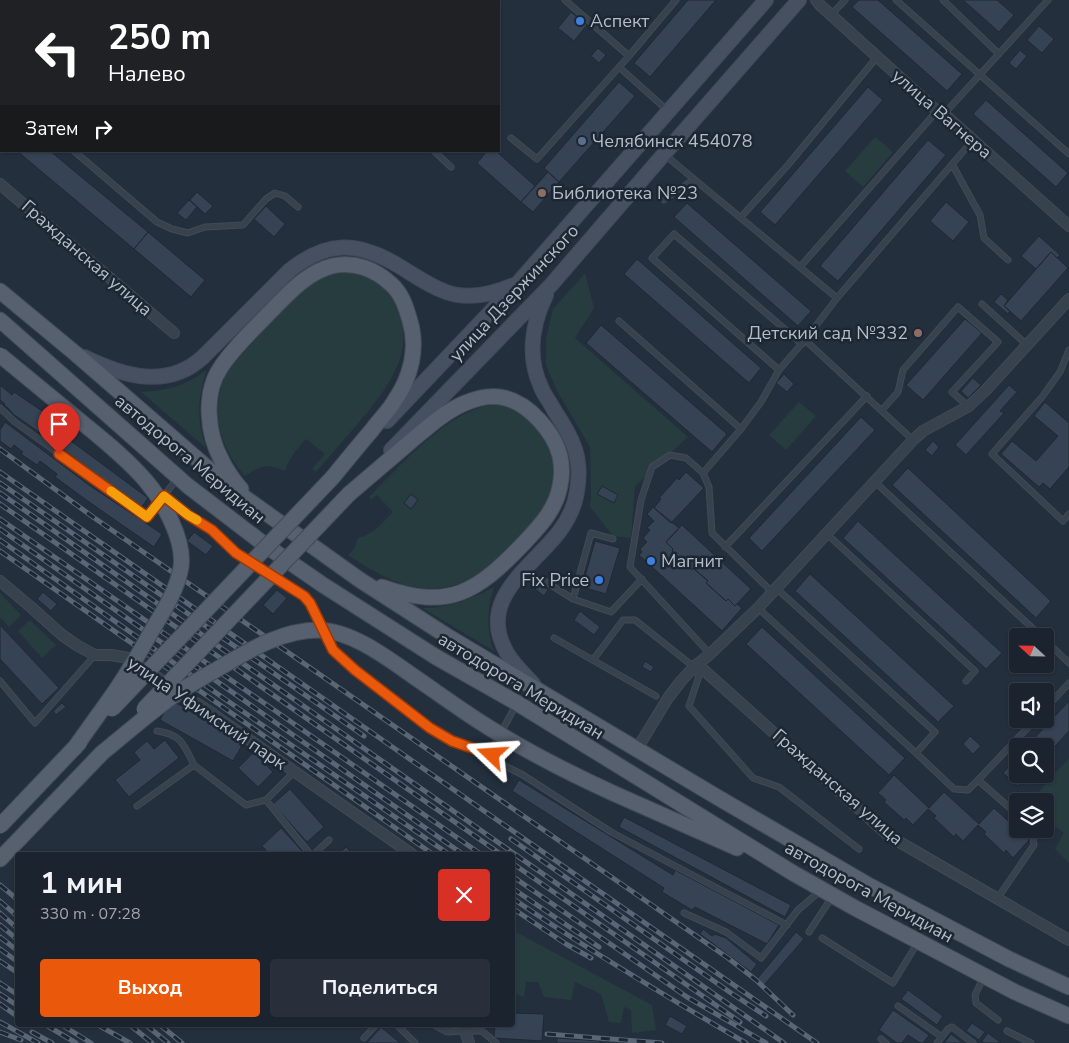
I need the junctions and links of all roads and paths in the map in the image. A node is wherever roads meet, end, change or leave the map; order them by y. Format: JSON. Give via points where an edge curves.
{"nodes":[{"id":1,"x":565,"y":0,"type":"edge"},
{"id":2,"x":676,"y":0,"type":"edge"},
{"id":3,"x":766,"y":0,"type":"edge"},
{"id":4,"x":799,"y":0,"type":"edge"},
{"id":5,"x":816,"y":0,"type":"edge"},
{"id":6,"x":845,"y":0,"type":"edge"},
{"id":7,"x":896,"y":0,"type":"edge"},
{"id":8,"x":943,"y":0,"type":"edge"},
{"id":9,"x":1048,"y":0,"type":"edge"},
{"id":10,"x":831,"y":15,"type":"junction"},
{"id":11,"x":999,"y":54,"type":"junction"},
{"id":12,"x":629,"y":56,"type":"junction"},
{"id":13,"x":878,"y":57,"type":"junction"},
{"id":14,"x":619,"y":67,"type":"junction"},
{"id":15,"x":979,"y":74,"type":"junction"},
{"id":16,"x":668,"y":111,"type":"junction"},
{"id":17,"x":940,"y":113,"type":"junction"},
{"id":18,"x":511,"y":138,"type":"dead end"},
{"id":19,"x":972,"y":140,"type":"junction"},
{"id":20,"x":75,"y":152,"type":"edge"},
{"id":21,"x":435,"y":152,"type":"edge"},
{"id":22,"x":664,"y":154,"type":"junction"},
{"id":23,"x":1069,"y":154,"type":"edge"},
{"id":24,"x":952,"y":164,"type":"junction"},
{"id":25,"x":450,"y":167,"type":"dead end"},
{"id":26,"x":694,"y":179,"type":"junction"},
{"id":27,"x":0,"y":184,"type":"edge"},
{"id":28,"x":664,"y":200,"type":"dead end"},
{"id":29,"x":298,"y":207,"type":"dead end"},
{"id":30,"x":742,"y":217,"type":"junction"},
{"id":31,"x":1069,"y":226,"type":"edge"},
{"id":32,"x":1008,"y":260,"type":"dead end"},
{"id":33,"x":800,"y":267,"type":"junction"},
{"id":34,"x":517,"y":284,"type":"junction"},
{"id":35,"x":551,"y":285,"type":"junction"},
{"id":36,"x":0,"y":291,"type":"edge"},
{"id":37,"x":837,"y":298,"type":"junction"},
{"id":38,"x":1069,"y":299,"type":"edge"},
{"id":39,"x":982,"y":304,"type":"dead end"},
{"id":40,"x":0,"y":320,"type":"edge"},
{"id":41,"x":619,"y":321,"type":"dead end"},
{"id":42,"x":174,"y":333,"type":"dead end"},
{"id":43,"x":803,"y":342,"type":"junction"},
{"id":44,"x":1027,"y":345,"type":"junction"},
{"id":45,"x":1069,"y":350,"type":"edge"},
{"id":46,"x":0,"y":354,"type":"edge"},
{"id":47,"x":76,"y":354,"type":"junction"},
{"id":48,"x":779,"y":370,"type":"junction"},
{"id":49,"x":867,"y":396,"type":"junction"},
{"id":50,"x":969,"y":406,"type":"junction"},
{"id":51,"x":0,"y":408,"type":"edge"},
{"id":52,"x":882,"y":410,"type":"junction"},
{"id":53,"x":741,"y":429,"type":"junction"},
{"id":54,"x":913,"y":440,"type":"junction"},
{"id":55,"x":703,"y":473,"type":"junction"},
{"id":56,"x":333,"y":477,"type":"junction"},
{"id":57,"x":178,"y":478,"type":"junction"},
{"id":58,"x":875,"y":482,"type":"junction"},
{"id":59,"x":349,"y":494,"type":"junction"},
{"id":60,"x":164,"y":496,"type":"junction"},
{"id":61,"x":257,"y":507,"type":"junction"},
{"id":62,"x":1069,"y":514,"type":"edge"},
{"id":63,"x":1063,"y":521,"type":"junction"},
{"id":64,"x":1069,"y":525,"type":"edge"},
{"id":65,"x":827,"y":534,"type":"junction"},
{"id":66,"x":614,"y":539,"type":"dead end"},
{"id":67,"x":725,"y":548,"type":"junction"},
{"id":68,"x":642,"y":579,"type":"junction"},
{"id":69,"x":360,"y":580,"type":"junction"},
{"id":70,"x":543,"y":580,"type":"dead end"},
{"id":71,"x":0,"y":581,"type":"edge"},
{"id":72,"x":775,"y":590,"type":"junction"},
{"id":73,"x":573,"y":598,"type":"junction"},
{"id":74,"x":758,"y":608,"type":"junction"},
{"id":75,"x":1032,"y":628,"type":"edge"},
{"id":76,"x":554,"y":638,"type":"dead end"},
{"id":77,"x":1054,"y":649,"type":"edge"},
{"id":78,"x":710,"y":654,"type":"junction"},
{"id":79,"x":95,"y":655,"type":"junction"},
{"id":80,"x":592,"y":660,"type":"junction"},
{"id":81,"x":1069,"y":663,"type":"edge"},
{"id":82,"x":696,"y":665,"type":"junction"},
{"id":83,"x":0,"y":680,"type":"edge"},
{"id":84,"x":966,"y":681,"type":"dead end"},
{"id":85,"x":1069,"y":683,"type":"edge"},
{"id":86,"x":538,"y":690,"type":"junction"},
{"id":87,"x":656,"y":696,"type":"dead end"},
{"id":88,"x":1054,"y":699,"type":"edge"},
{"id":89,"x":517,"y":703,"type":"junction"},
{"id":90,"x":1027,"y":728,"type":"edge"},
{"id":91,"x":157,"y":730,"type":"dead end"},
{"id":92,"x":74,"y":749,"type":"junction"},
{"id":93,"x":637,"y":749,"type":"junction"},
{"id":94,"x":102,"y":753,"type":"junction"},
{"id":95,"x":916,"y":753,"type":"junction"},
{"id":96,"x":492,"y":755,"type":"junction"},
{"id":97,"x":194,"y":765,"type":"junction"},
{"id":98,"x":294,"y":772,"type":"junction"},
{"id":99,"x":978,"y":780,"type":"junction"},
{"id":100,"x":266,"y":800,"type":"junction"},
{"id":101,"x":137,"y":806,"type":"dead end"},
{"id":102,"x":1009,"y":807,"type":"edge"},
{"id":103,"x":0,"y":826,"type":"edge"},
{"id":104,"x":1033,"y":838,"type":"edge"},
{"id":105,"x":329,"y":840,"type":"dead end"},
{"id":106,"x":859,"y":849,"type":"dead end"},
{"id":107,"x":309,"y":852,"type":"edge"},
{"id":108,"x":315,"y":852,"type":"edge"},
{"id":109,"x":409,"y":852,"type":"edge"},
{"id":110,"x":0,"y":859,"type":"edge"},
{"id":111,"x":793,"y":873,"type":"junction"},
{"id":112,"x":828,"y":892,"type":"junction"},
{"id":113,"x":997,"y":899,"type":"junction"},
{"id":114,"x":684,"y":913,"type":"dead end"},
{"id":115,"x":787,"y":924,"type":"junction"},
{"id":116,"x":809,"y":932,"type":"dead end"},
{"id":117,"x":822,"y":938,"type":"dead end"},
{"id":118,"x":1069,"y":940,"type":"edge"},
{"id":119,"x":918,"y":941,"type":"junction"},
{"id":120,"x":984,"y":976,"type":"junction"},
{"id":121,"x":1069,"y":987,"type":"edge"},
{"id":122,"x":898,"y":1006,"type":"dead end"},
{"id":123,"x":1069,"y":1016,"type":"edge"},
{"id":124,"x":998,"y":1020,"type":"dead end"},
{"id":125,"x":374,"y":1027,"type":"edge"},
{"id":126,"x":399,"y":1027,"type":"edge"},
{"id":127,"x":438,"y":1027,"type":"edge"},
{"id":128,"x":464,"y":1028,"type":"edge"},
{"id":129,"x":1007,"y":1031,"type":"dead end"},
{"id":130,"x":942,"y":1037,"type":"junction"},
{"id":131,"x":364,"y":1038,"type":"dead end"},
{"id":132,"x":415,"y":1043,"type":"edge"},
{"id":133,"x":469,"y":1043,"type":"edge"},
{"id":134,"x":496,"y":1043,"type":"edge"},
{"id":135,"x":937,"y":1043,"type":"edge"},
{"id":136,"x":973,"y":1043,"type":"edge"},
{"id":137,"x":1031,"y":1043,"type":"edge"}],
"edges":[{"from":1,"to":12,"type":"lane"},
{"from":2,"to":12,"type":"lane"},
{"from":3,"to":16,"type":"main road","name":"улица Дзержинского"},
{"from":4,"to":22,"type":"main road","name":"улица Дзержинского"},
{"from":5,"to":10,"type":"street","name":"улица Вагнера"},
{"from":6,"to":10,"type":"lane"},
{"from":7,"to":15,"type":"lane"},
{"from":8,"to":11,"type":"lane"},
{"from":9,"to":11,"type":"lane"},
{"from":10,"to":13,"type":"street","name":"улица Вагнера"},
{"from":11,"to":15,"type":"lane"},
{"from":12,"to":14,"type":"lane"},
{"from":13,"to":17,"type":"street","name":"улица Вагнера"},
{"from":13,"to":30,"type":"lane"},
{"from":14,"to":16,"type":"lane"},
{"from":14,"to":18,"type":"lane","via":[[537,159]]},
{"from":15,"to":17,"type":"lane"},
{"from":15,"to":23,"type":"lane"},
{"from":16,"to":34,"type":"main road","name":"улица Дзержинского"},
{"from":17,"to":19,"type":"street","name":"улица Вагнера"},
{"from":17,"to":33,"type":"lane"},
{"from":19,"to":24,"type":"lane"},
{"from":19,"to":31,"type":"street","name":"улица Вагнера"},
{"from":20,"to":29,"type":"lane","via":[[156,222],[188,233],[205,227],[243,225],[266,198],[275,193],[285,196]]},
{"from":21,"to":25,"type":"lane"},
{"from":22,"to":26,"type":"lane"},
{"from":22,"to":35,"type":"main road","name":"улица Дзержинского"},
{"from":24,"to":32,"type":"lane","via":[[980,215],[984,238]]},
{"from":24,"to":37,"type":"lane"},
{"from":26,"to":28,"type":"lane"},
{"from":26,"to":30,"type":"lane"},
{"from":27,"to":42,"type":"street","name":"Гражданская улица"},
{"from":30,"to":33,"type":"lane"},
{"from":33,"to":37,"type":"lane"},
{"from":34,"to":47,"type":"main road","via":[[491,293],[452,294],[376,254],[354,248],[334,248],[322,250],[299,262],[186,370],[143,377],[108,368]]},
{"from":34,"to":56,"type":"main road","name":"улица Дзержинского"},
{"from":35,"to":59,"type":"main road","name":"улица Дзержинского"},
{"from":35,"to":86,"type":"main road","via":[[536,319],[533,360],[541,387],[574,444],[579,481],[567,520],[508,590],[499,607],[497,620],[508,655]]},
{"from":36,"to":47,"type":"main road","name":"автодорога Меридиан"},
{"from":37,"to":43,"type":"lane"},
{"from":38,"to":44,"type":"street"},
{"from":39,"to":44,"type":"lane"},
{"from":40,"to":57,"type":"main road","name":"автодорога Меридиан"},
{"from":41,"to":53,"type":"lane"},
{"from":43,"to":48,"type":"lane"},
{"from":43,"to":48,"type":"lane","via":[[674,234],[652,258]]},
{"from":43,"to":49,"type":"lane"},
{"from":44,"to":50,"type":"street"},
{"from":45,"to":63,"type":"lane","via":[[1060,372],[1042,397],[992,454]]},
{"from":46,"to":92,"type":"main road","bridge":true,"via":[[146,481],[162,503],[180,553],[181,567],[164,610],[116,689]]},
{"from":47,"to":61,"type":"main road","name":"автодорога Меридиан","via":[[227,485]]},
{"from":48,"to":53,"type":"lane"},
{"from":49,"to":52,"type":"lane"},
{"from":49,"to":67,"type":"lane"},
{"from":50,"to":52,"type":"lane","via":[[952,392],[998,342],[958,307],[903,370],[898,392]]},
{"from":50,"to":54,"type":"street"},
{"from":51,"to":60,"type":"lane","via":[[147,517]]},
{"from":52,"to":54,"type":"lane"},
{"from":53,"to":55,"type":"lane"},
{"from":54,"to":58,"type":"street"},
{"from":55,"to":67,"type":"lane","via":[[709,487],[712,533]]},
{"from":55,"to":68,"type":"lane","via":[[686,458],[670,455],[652,467],[641,500],[630,567]]},
{"from":56,"to":61,"type":"main road","via":[[395,401],[410,370],[413,349],[411,324],[398,292],[376,272],[344,264],[325,269],[296,287],[228,357],[215,379],[209,407],[217,447],[227,469]]},
{"from":56,"to":92,"type":"main road","bridge":true},
{"from":57,"to":60,"type":"lane"},
{"from":57,"to":89,"type":"main road","name":"автодорога Меридиан","via":[[264,545],[323,585]]},
{"from":58,"to":65,"type":"street"},
{"from":58,"to":75,"type":"lane"},
{"from":59,"to":69,"type":"main road","via":[[451,409],[478,398],[504,397],[529,410],[544,426],[560,456],[562,470],[558,497],[543,523],[482,582],[457,594],[424,598]]},
{"from":59,"to":94,"type":"main road","bridge":true},
{"from":60,"to":96,"type":"lane","via":[[212,530],[236,553],[304,596],[333,650],[355,670],[430,728],[452,741]]},
{"from":61,"to":69,"type":"main road","name":"автодорога Меридиан"},
{"from":62,"to":63,"type":"lane"},
{"from":63,"to":64,"type":"lane"},
{"from":65,"to":72,"type":"street"},
{"from":65,"to":84,"type":"lane","via":[[975,671]]},
{"from":66,"to":73,"type":"lane","via":[[591,533]]},
{"from":67,"to":72,"type":"lane"},
{"from":68,"to":73,"type":"lane","via":[[611,612]]},
{"from":68,"to":78,"type":"lane"},
{"from":69,"to":86,"type":"main road","name":"автодорога Меридиан"},
{"from":70,"to":73,"type":"lane"},
{"from":71,"to":79,"type":"street","name":"улица Уфимский парк","via":[[62,635]]},
{"from":72,"to":74,"type":"street"},
{"from":72,"to":95,"type":"lane","via":[[935,732]]},
{"from":74,"to":78,"type":"street"},
{"from":74,"to":95,"type":"lane"},
{"from":76,"to":80,"type":"lane"},
{"from":77,"to":81,"type":"lane"},
{"from":78,"to":82,"type":"street"},
{"from":79,"to":83,"type":"lane","via":[[35,723]]},
{"from":79,"to":98,"type":"street","name":"улица Уфимский парк","via":[[128,658]]},
{"from":80,"to":82,"type":"lane","via":[[623,620],[635,620]]},
{"from":80,"to":87,"type":"lane"},
{"from":82,"to":93,"type":"street","via":[[668,698]]},
{"from":82,"to":106,"type":"lane","via":[[699,676],[690,706],[753,778],[779,787]]},
{"from":82,"to":113,"type":"street","name":"Гражданская улица","via":[[888,835]]},
{"from":85,"to":88,"type":"lane"},
{"from":86,"to":93,"type":"main road","name":"автодорога Меридиан"},
{"from":89,"to":96,"type":"lane","via":[[493,747]]},
{"from":89,"to":111,"type":"main road","name":"автодорога Меридиан"},
{"from":90,"to":99,"type":"lane"},
{"from":91,"to":97,"type":"lane","via":[[173,735],[182,743]]},
{"from":92,"to":103,"type":"main road","bridge":true},
{"from":93,"to":121,"type":"main road","name":"автодорога Меридиан","via":[[870,886]]},
{"from":94,"to":110,"type":"main road"},
{"from":94,"to":111,"type":"main road","bridge":true,"via":[[170,698],[242,654],[280,636],[324,631],[346,636],[383,655],[509,740],[571,773]]},
{"from":95,"to":99,"type":"lane","via":[[954,788],[968,790]]},
{"from":96,"to":115,"type":"lane","via":[[501,764],[524,775],[611,832]]},
{"from":97,"to":100,"type":"lane","via":[[246,805]]},
{"from":97,"to":101,"type":"lane"},
{"from":98,"to":100,"type":"lane"},
{"from":98,"to":109,"type":"street","name":"улица Уфимский парк"},
{"from":99,"to":102,"type":"lane"},
{"from":100,"to":107,"type":"lane"},
{"from":104,"to":113,"type":"lane","via":[[1034,845]]},
{"from":105,"to":108,"type":"lane"},
{"from":111,"to":112,"type":"main road","name":"автодорога Меридиан"},
{"from":112,"to":115,"type":"lane","via":[[798,910]]},
{"from":112,"to":116,"type":"lane"},
{"from":112,"to":119,"type":"main road","name":"автодорога Меридиан"},
{"from":113,"to":118,"type":"street","name":"Гражданская улица"},
{"from":114,"to":115,"type":"lane","via":[[726,932],[761,958]]},
{"from":117,"to":119,"type":"lane","via":[[892,983]]},
{"from":119,"to":120,"type":"main road","name":"автодорога Меридиан"},
{"from":120,"to":123,"type":"main road","name":"автодорога Меридиан"},
{"from":120,"to":124,"type":"lane","via":[[975,995],[976,1003]]},
{"from":122,"to":130,"type":"lane"},
{"from":125,"to":131,"type":"lane"},
{"from":126,"to":132,"type":"lane"},
{"from":127,"to":128,"type":"lane","via":[[447,1032]]},
{"from":128,"to":133,"type":"street"},
{"from":128,"to":134,"type":"lane","via":[[482,1032]]},
{"from":129,"to":137,"type":"lane"},
{"from":130,"to":135,"type":"lane"},
{"from":130,"to":136,"type":"lane","via":[[952,1027]]}]}
